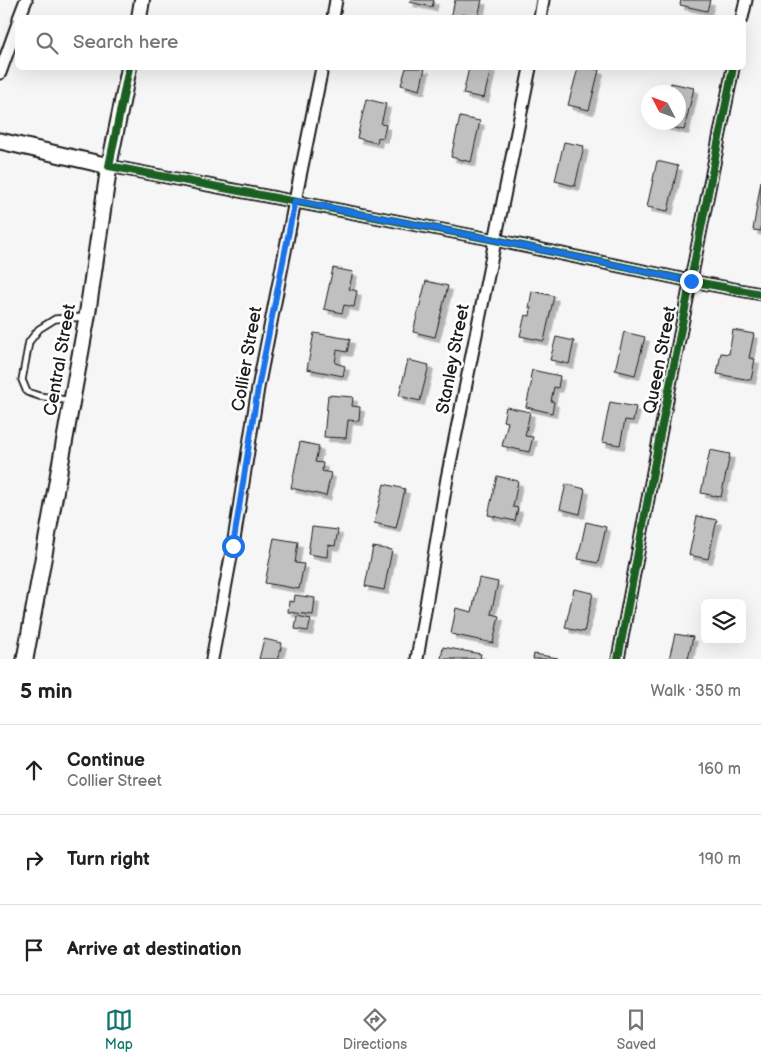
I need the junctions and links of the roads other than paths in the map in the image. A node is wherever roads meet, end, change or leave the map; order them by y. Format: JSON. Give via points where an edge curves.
{"nodes":[{"id":1,"x":26,"y":0,"type":"edge"},
{"id":2,"x":142,"y":0,"type":"edge"},
{"id":3,"x":336,"y":0,"type":"edge"},
{"id":4,"x":543,"y":0,"type":"edge"},
{"id":5,"x":746,"y":0,"type":"edge"},
{"id":6,"x":21,"y":15,"type":"edge"},
{"id":7,"x":140,"y":15,"type":"edge"},
{"id":8,"x":333,"y":15,"type":"edge"},
{"id":9,"x":540,"y":15,"type":"edge"},
{"id":10,"x":743,"y":15,"type":"edge"},
{"id":11,"x":15,"y":31,"type":"edge"},
{"id":12,"x":128,"y":70,"type":"edge"},
{"id":13,"x":322,"y":70,"type":"edge"},
{"id":14,"x":530,"y":70,"type":"edge"},
{"id":15,"x":733,"y":70,"type":"edge"},
{"id":16,"x":0,"y":72,"type":"edge"},
{"id":17,"x":0,"y":141,"type":"edge"},
{"id":18,"x":109,"y":166,"type":"junction"},
{"id":19,"x":295,"y":201,"type":"junction"},
{"id":20,"x":495,"y":240,"type":"junction"},
{"id":21,"x":691,"y":281,"type":"junction"},
{"id":22,"x":761,"y":294,"type":"edge"},
{"id":23,"x":87,"y":317,"type":"junction"},
{"id":24,"x":72,"y":401,"type":"junction"},
{"id":25,"x":25,"y":659,"type":"edge"},
{"id":26,"x":212,"y":659,"type":"edge"},
{"id":27,"x":417,"y":659,"type":"edge"},
{"id":28,"x":618,"y":659,"type":"edge"}],
"edges":[{"from":1,"to":6,"type":"street"},
{"from":2,"to":7,"type":"street"},
{"from":3,"to":8,"type":"street"},
{"from":4,"to":9,"type":"street"},
{"from":5,"to":10,"type":"street"},
{"from":11,"to":16,"type":"street"},
{"from":12,"to":18,"type":"street","name":"Central Street"},
{"from":13,"to":19,"type":"street","name":"Collier Street"},
{"from":14,"to":20,"type":"street","name":"Stanley Street"},
{"from":15,"to":21,"type":"street","name":"Queen Street"},
{"from":17,"to":18,"type":"main road"},
{"from":18,"to":19,"type":"street"},
{"from":18,"to":23,"type":"main road","name":"Central Street"},
{"from":19,"to":20,"type":"street"},
{"from":19,"to":26,"type":"street","name":"Collier Street","via":[[258,388]]},
{"from":20,"to":21,"type":"street"},
{"from":20,"to":27,"type":"street","name":"Stanley Street","via":[[447,478]]},
{"from":21,"to":22,"type":"street"},
{"from":21,"to":28,"type":"street","name":"Queen Street"},
{"from":23,"to":24,"type":"main road","name":"Central Street"},
{"from":23,"to":24,"type":"lane","via":[[55,318],[39,329],[29,342],[22,380],[27,392]]},
{"from":24,"to":25,"type":"main road","name":"Central Street"}]}
